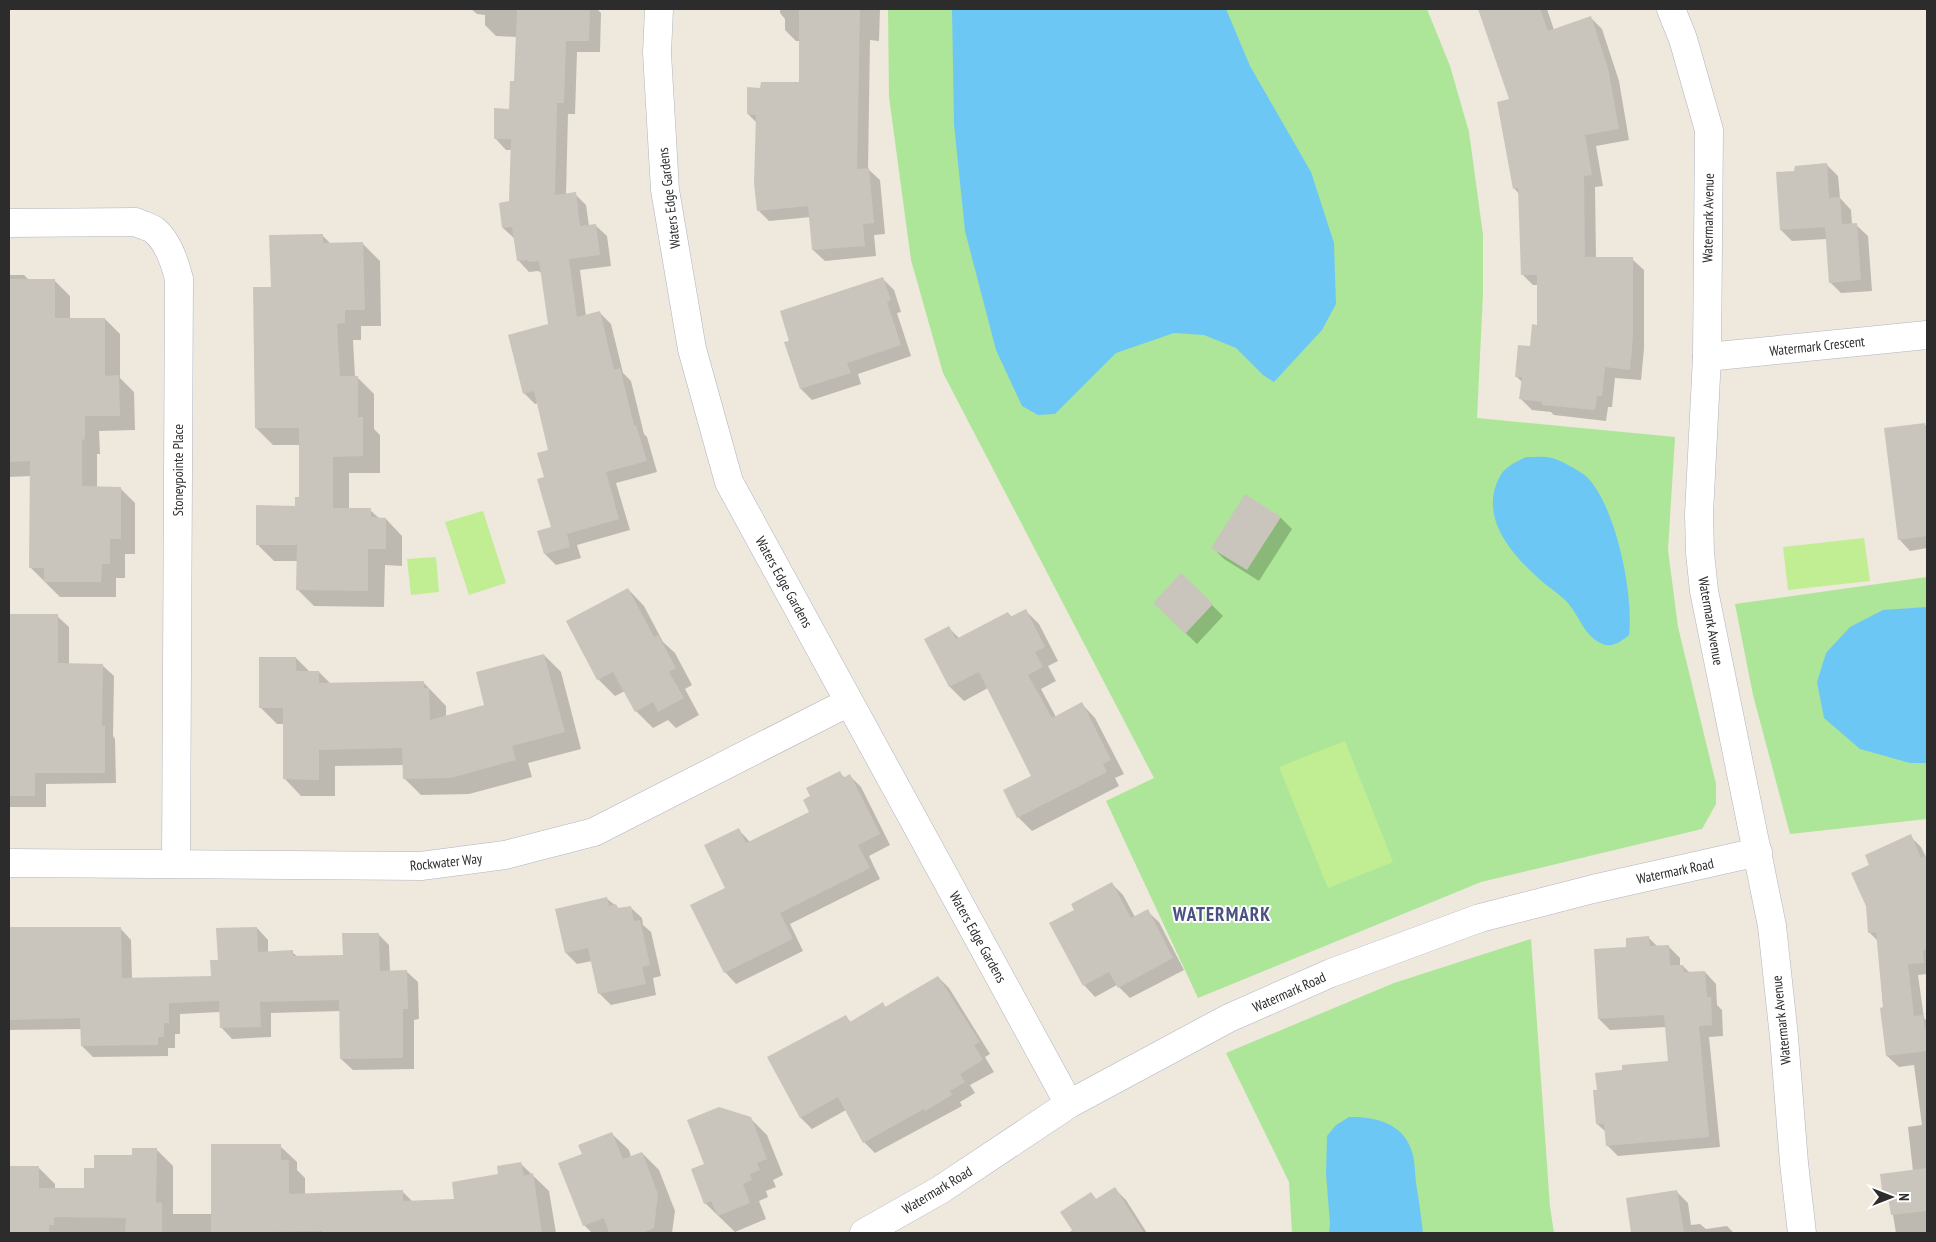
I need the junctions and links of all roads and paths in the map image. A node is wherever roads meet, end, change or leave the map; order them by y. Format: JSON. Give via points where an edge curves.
{"nodes":[{"id":1,"x":659,"y":9,"type":"edge"},
{"id":2,"x":1671,"y":9,"type":"edge"},
{"id":3,"x":9,"y":223,"type":"edge"},
{"id":4,"x":1927,"y":334,"type":"edge"},
{"id":5,"x":1707,"y":357,"type":"junction"},
{"id":6,"x":849,"y":702,"type":"junction"},
{"id":7,"x":1758,"y":852,"type":"junction"},
{"id":8,"x":9,"y":863,"type":"edge"},
{"id":9,"x":176,"y":863,"type":"junction"},
{"id":10,"x":1069,"y":1104,"type":"junction"},
{"id":11,"x":864,"y":1233,"type":"edge"},
{"id":12,"x":1802,"y":1233,"type":"edge"}],
"edges":[{"from":1,"to":6,"type":"street","name":"Waters Edge Gardens","via":[[657,53],[665,190],[692,349],[729,482]]},
{"from":2,"to":5,"type":"street","name":"Watermark Avenue","via":[[1709,130]]},
{"from":3,"to":9,"type":"street","name":"Stoneypointe Place","via":[[136,222],[154,230],[174,261],[179,280]]},
{"from":4,"to":5,"type":"street","name":"Watermark Crescent"},
{"from":5,"to":7,"type":"street","name":"Watermark Avenue","via":[[1700,553],[1704,591]]},
{"from":6,"to":9,"type":"street","name":"Rockwater Way","via":[[594,832],[505,855],[421,866]]},
{"from":6,"to":10,"type":"street","name":"Waters Edge Gardens"},
{"from":7,"to":10,"type":"street","name":"Watermark Road","via":[[1593,889],[1452,928],[1331,973],[1229,1018]]},
{"from":7,"to":12,"type":"street","name":"Watermark Avenue","via":[[1772,926]]},
{"from":8,"to":9,"type":"street","name":"Rockwater Way"},
{"from":10,"to":11,"type":"street","name":"Watermark Road","via":[[940,1190]]}]}
